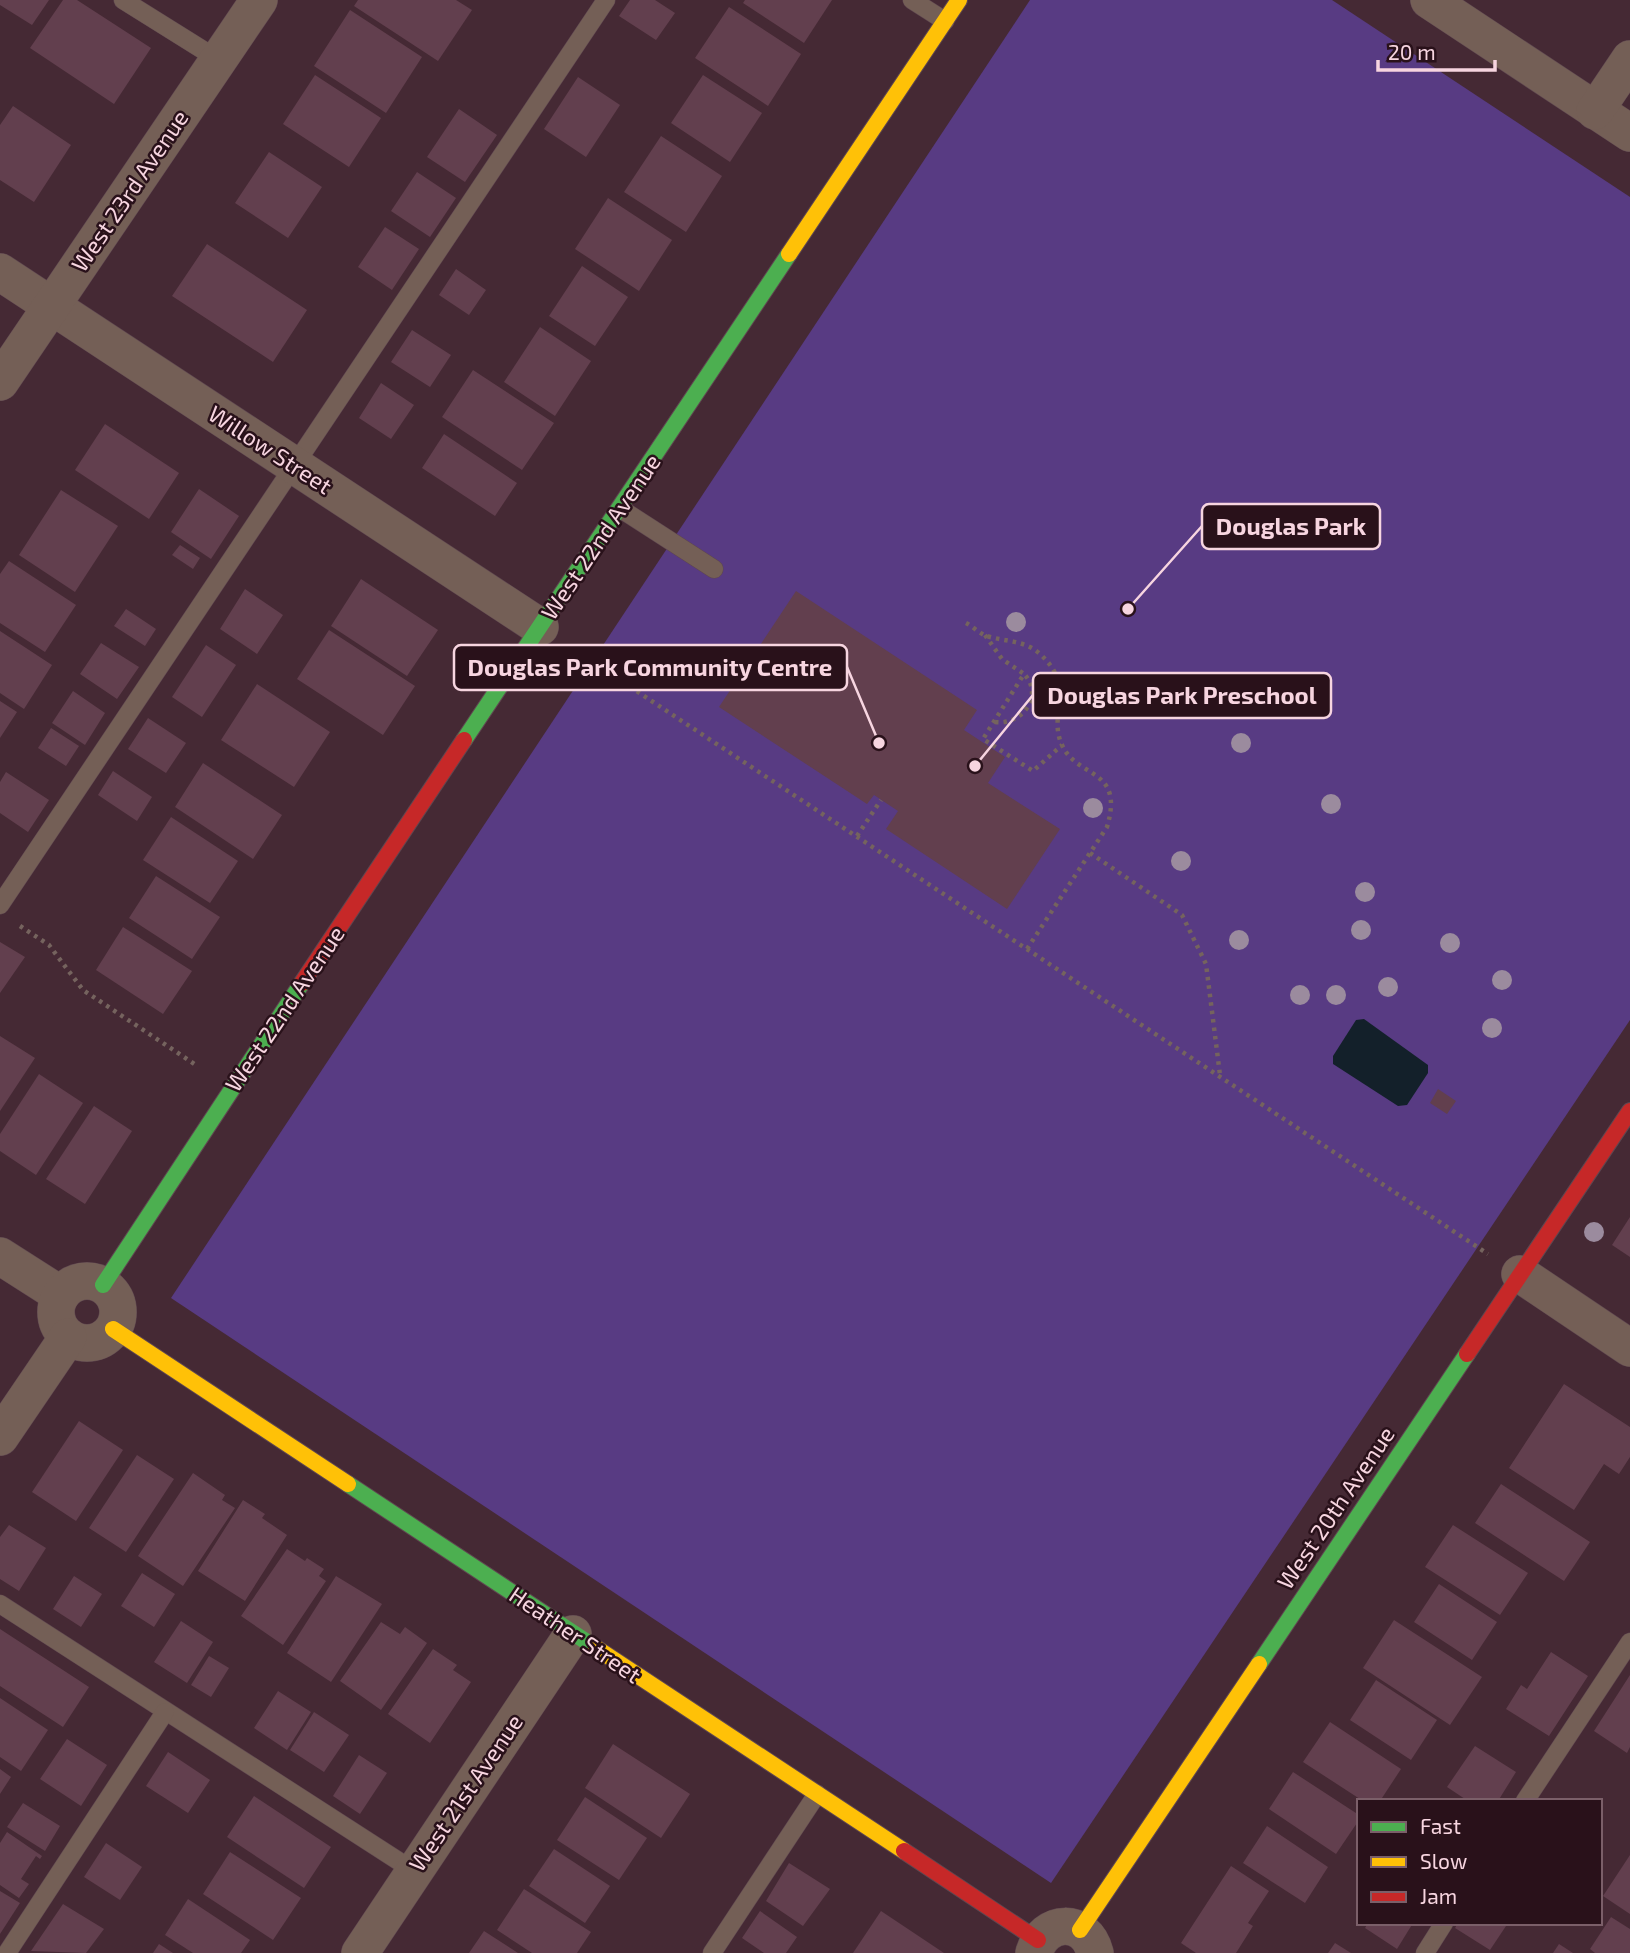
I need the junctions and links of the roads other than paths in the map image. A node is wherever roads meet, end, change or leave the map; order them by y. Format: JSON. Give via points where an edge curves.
{"nodes":[{"id":1,"x":123,"y":0,"type":"edge"},
{"id":2,"x":259,"y":0,"type":"edge"},
{"id":3,"x":606,"y":0,"type":"edge"},
{"id":4,"x":912,"y":0,"type":"edge"},
{"id":5,"x":959,"y":0,"type":"edge"},
{"id":6,"x":1429,"y":0,"type":"edge"},
{"id":7,"x":945,"y":22,"type":"junction"},
{"id":8,"x":1630,"y":59,"type":"edge"},
{"id":9,"x":219,"y":60,"type":"junction"},
{"id":10,"x":1595,"y":111,"type":"junction"},
{"id":11,"x":1630,"y":133,"type":"edge"},
{"id":12,"x":0,"y":272,"type":"edge"},
{"id":13,"x":51,"y":306,"type":"junction"},
{"id":14,"x":0,"y":382,"type":"edge"},
{"id":15,"x":295,"y":466,"type":"junction"},
{"id":16,"x":621,"y":509,"type":"junction"},
{"id":17,"x":714,"y":569,"type":"dead end"},
{"id":18,"x":540,"y":627,"type":"junction"},
{"id":19,"x":5,"y":912,"type":"edge"},
{"id":20,"x":1630,"y":1111,"type":"edge"},
{"id":21,"x":0,"y":1255,"type":"edge"},
{"id":22,"x":1520,"y":1275,"type":"junction"},
{"id":23,"x":103,"y":1285,"type":"junction"},
{"id":24,"x":61,"y":1295,"type":"junction"},
{"id":25,"x":113,"y":1329,"type":"junction"},
{"id":26,"x":68,"y":1336,"type":"junction"},
{"id":27,"x":1630,"y":1348,"type":"edge"},
{"id":28,"x":0,"y":1437,"type":"edge"},
{"id":29,"x":0,"y":1604,"type":"edge"},
{"id":30,"x":573,"y":1634,"type":"junction"},
{"id":31,"x":1630,"y":1642,"type":"edge"},
{"id":32,"x":165,"y":1712,"type":"junction"},
{"id":33,"x":817,"y":1794,"type":"junction"},
{"id":34,"x":1526,"y":1799,"type":"edge"},
{"id":35,"x":414,"y":1871,"type":"junction"},
{"id":36,"x":1443,"y":1925,"type":"edge"},
{"id":37,"x":1087,"y":1942,"type":"edge"},
{"id":38,"x":1036,"y":1947,"type":"edge"},
{"id":39,"x":7,"y":1953,"type":"edge"},
{"id":40,"x":360,"y":1953,"type":"edge"},
{"id":41,"x":712,"y":1953,"type":"edge"},
{"id":42,"x":1425,"y":1953,"type":"edge"}],
"edges":[{"from":1,"to":9,"type":"lane"},
{"from":2,"to":9,"type":"street","name":"West 23rd Avenue"},
{"from":3,"to":15,"type":"lane"},
{"from":4,"to":7,"type":"lane"},
{"from":5,"to":7,"type":"street","name":"West 22nd Avenue"},
{"from":6,"to":10,"type":"street"},
{"from":7,"to":16,"type":"street","name":"West 22nd Avenue"},
{"from":8,"to":10,"type":"street"},
{"from":9,"to":13,"type":"street","name":"West 23rd Avenue"},
{"from":10,"to":11,"type":"street"},
{"from":12,"to":13,"type":"street","name":"Willow Street"},
{"from":13,"to":14,"type":"street","name":"West 23rd Avenue"},
{"from":13,"to":15,"type":"street","name":"Willow Street"},
{"from":15,"to":18,"type":"street","name":"Willow Street"},
{"from":15,"to":19,"type":"lane"},
{"from":16,"to":17,"type":"lane"},
{"from":16,"to":18,"type":"street","name":"West 22nd Avenue"},
{"from":18,"to":23,"type":"street","name":"West 22nd Avenue"},
{"from":20,"to":22,"type":"street","name":"West 20th Avenue"},
{"from":21,"to":24,"type":"street"},
{"from":22,"to":27,"type":"street"},
{"from":22,"to":37,"type":"street","name":"West 20th Avenue"},
{"from":23,"to":24,"type":"street","via":[[84,1281]]},
{"from":23,"to":25,"type":"street","via":[[111,1291],[118,1310]]},
{"from":24,"to":26,"type":"street","via":[[57,1322]]},
{"from":25,"to":26,"type":"street","via":[[97,1342]]},
{"from":25,"to":30,"type":"street","name":"Heather Street"},
{"from":26,"to":28,"type":"street"},
{"from":29,"to":32,"type":"lane"},
{"from":30,"to":33,"type":"street","name":"Heather Street"},
{"from":30,"to":35,"type":"street","name":"West 21st Avenue"},
{"from":31,"to":34,"type":"lane"},
{"from":32,"to":35,"type":"lane"},
{"from":32,"to":39,"type":"lane"},
{"from":33,"to":38,"type":"street","name":"Heather Street"},
{"from":33,"to":41,"type":"lane"},
{"from":35,"to":40,"type":"street","name":"West 21st Avenue"},
{"from":36,"to":42,"type":"lane"},
{"from":37,"to":38,"type":"street","via":[[1069,1926],[1057,1927],[1046,1932]]}]}
